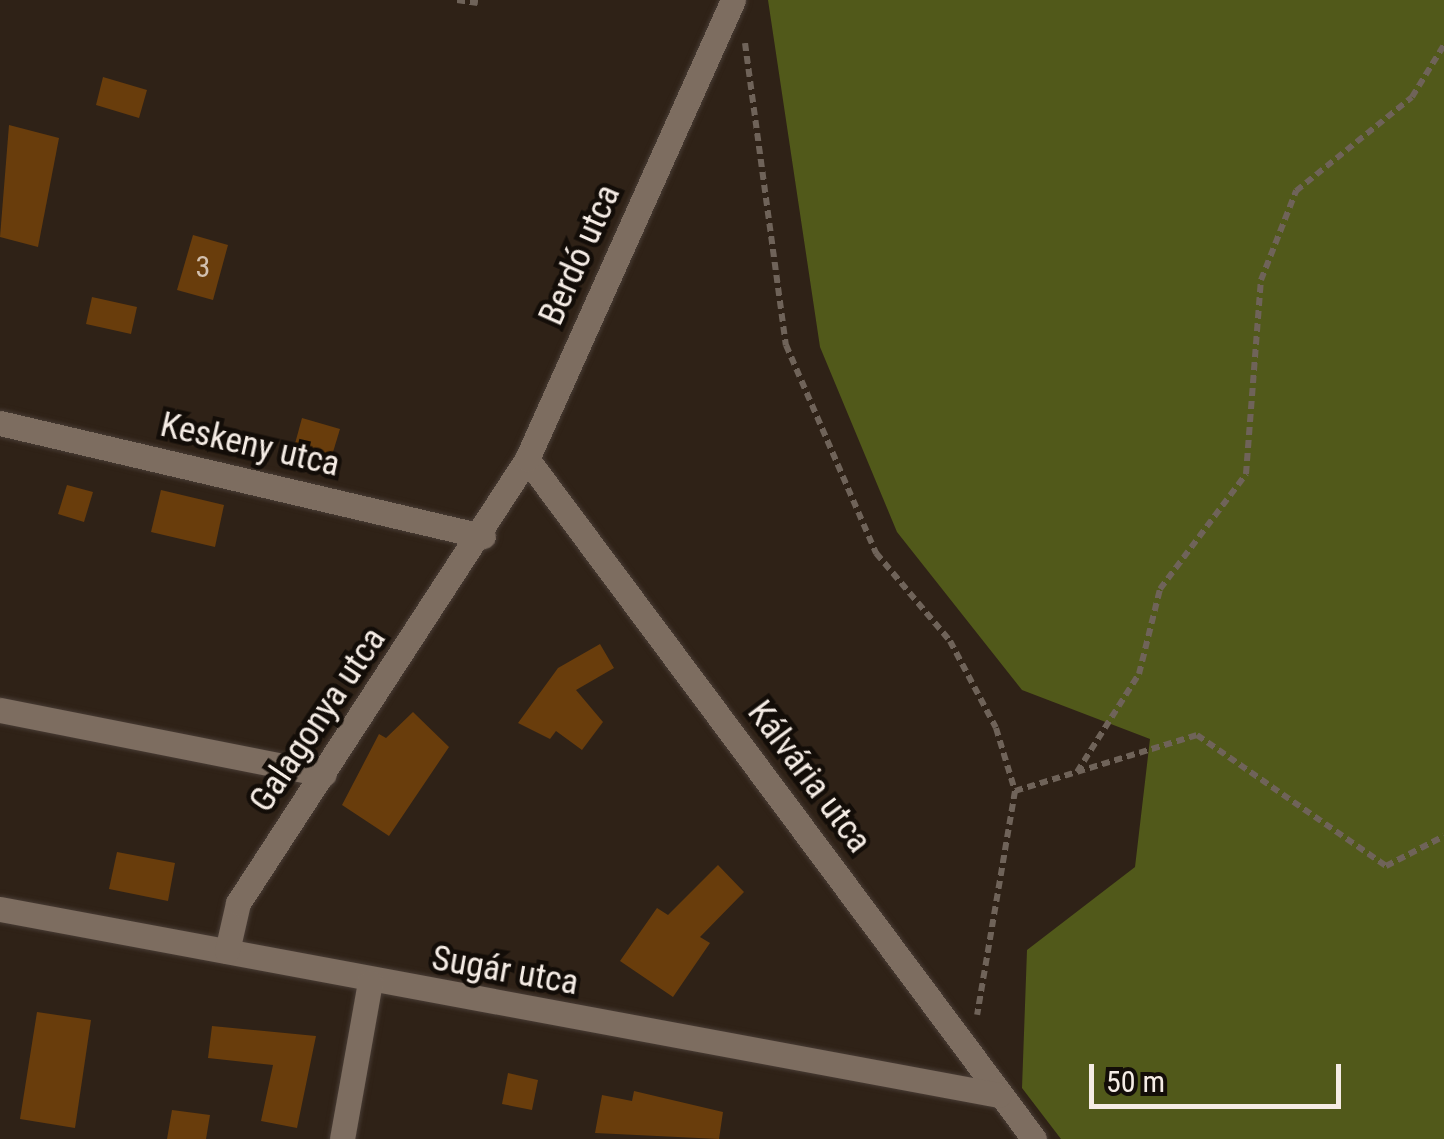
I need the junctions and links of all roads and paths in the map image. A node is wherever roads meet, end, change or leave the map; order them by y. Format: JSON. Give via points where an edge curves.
{"nodes":[{"id":1,"x":457,"y":0,"type":"edge"},
{"id":2,"x":478,"y":3,"type":"dead end"},
{"id":3,"x":737,"y":10,"type":"edge"},
{"id":4,"x":1444,"y":45,"type":"edge"},
{"id":5,"x":0,"y":423,"type":"edge"},
{"id":6,"x":527,"y":459,"type":"junction"},
{"id":7,"x":484,"y":536,"type":"junction"},
{"id":8,"x":0,"y":710,"type":"edge"},
{"id":9,"x":1077,"y":772,"type":"junction"},
{"id":10,"x":324,"y":774,"type":"junction"},
{"id":11,"x":1014,"y":791,"type":"junction"},
{"id":12,"x":1444,"y":836,"type":"edge"},
{"id":13,"x":0,"y":909,"type":"edge"},
{"id":14,"x":227,"y":951,"type":"junction"},
{"id":15,"x":370,"y":982,"type":"junction"},
{"id":16,"x":971,"y":1050,"type":"junction"},
{"id":17,"x":1000,"y":1096,"type":"junction"},
{"id":18,"x":342,"y":1139,"type":"edge"},
{"id":19,"x":1034,"y":1139,"type":"edge"}],
"edges":[{"from":1,"to":2,"type":"path"},
{"from":3,"to":6,"type":"street","name":"Berdó utca"},
{"from":3,"to":11,"type":"path","via":[[786,345],[876,553],[950,641],[996,728]]},
{"from":4,"to":9,"type":"path","via":[[1412,97],[1296,191],[1261,280],[1246,474],[1160,589],[1140,674]]},
{"from":5,"to":7,"type":"street","name":"Keskeny utca"},
{"from":6,"to":7,"type":"street","name":"Berdó utca"},
{"from":6,"to":16,"type":"street","name":"Kálvária utca"},
{"from":7,"to":10,"type":"street","name":"Galagonya utca"},
{"from":8,"to":10,"type":"street"},
{"from":9,"to":11,"type":"path"},
{"from":9,"to":12,"type":"path","via":[[1197,735],[1386,866]]},
{"from":10,"to":14,"type":"street","name":"Galagonya utca","via":[[238,904]]},
{"from":11,"to":16,"type":"path"},
{"from":13,"to":14,"type":"street","name":"Sugár utca"},
{"from":14,"to":15,"type":"street","name":"Sugár utca"},
{"from":15,"to":17,"type":"street","name":"Sugár utca"},
{"from":15,"to":18,"type":"street"},
{"from":16,"to":17,"type":"street","name":"Kálvária utca"},
{"from":17,"to":19,"type":"street","name":"Kálvária utca"}]}
